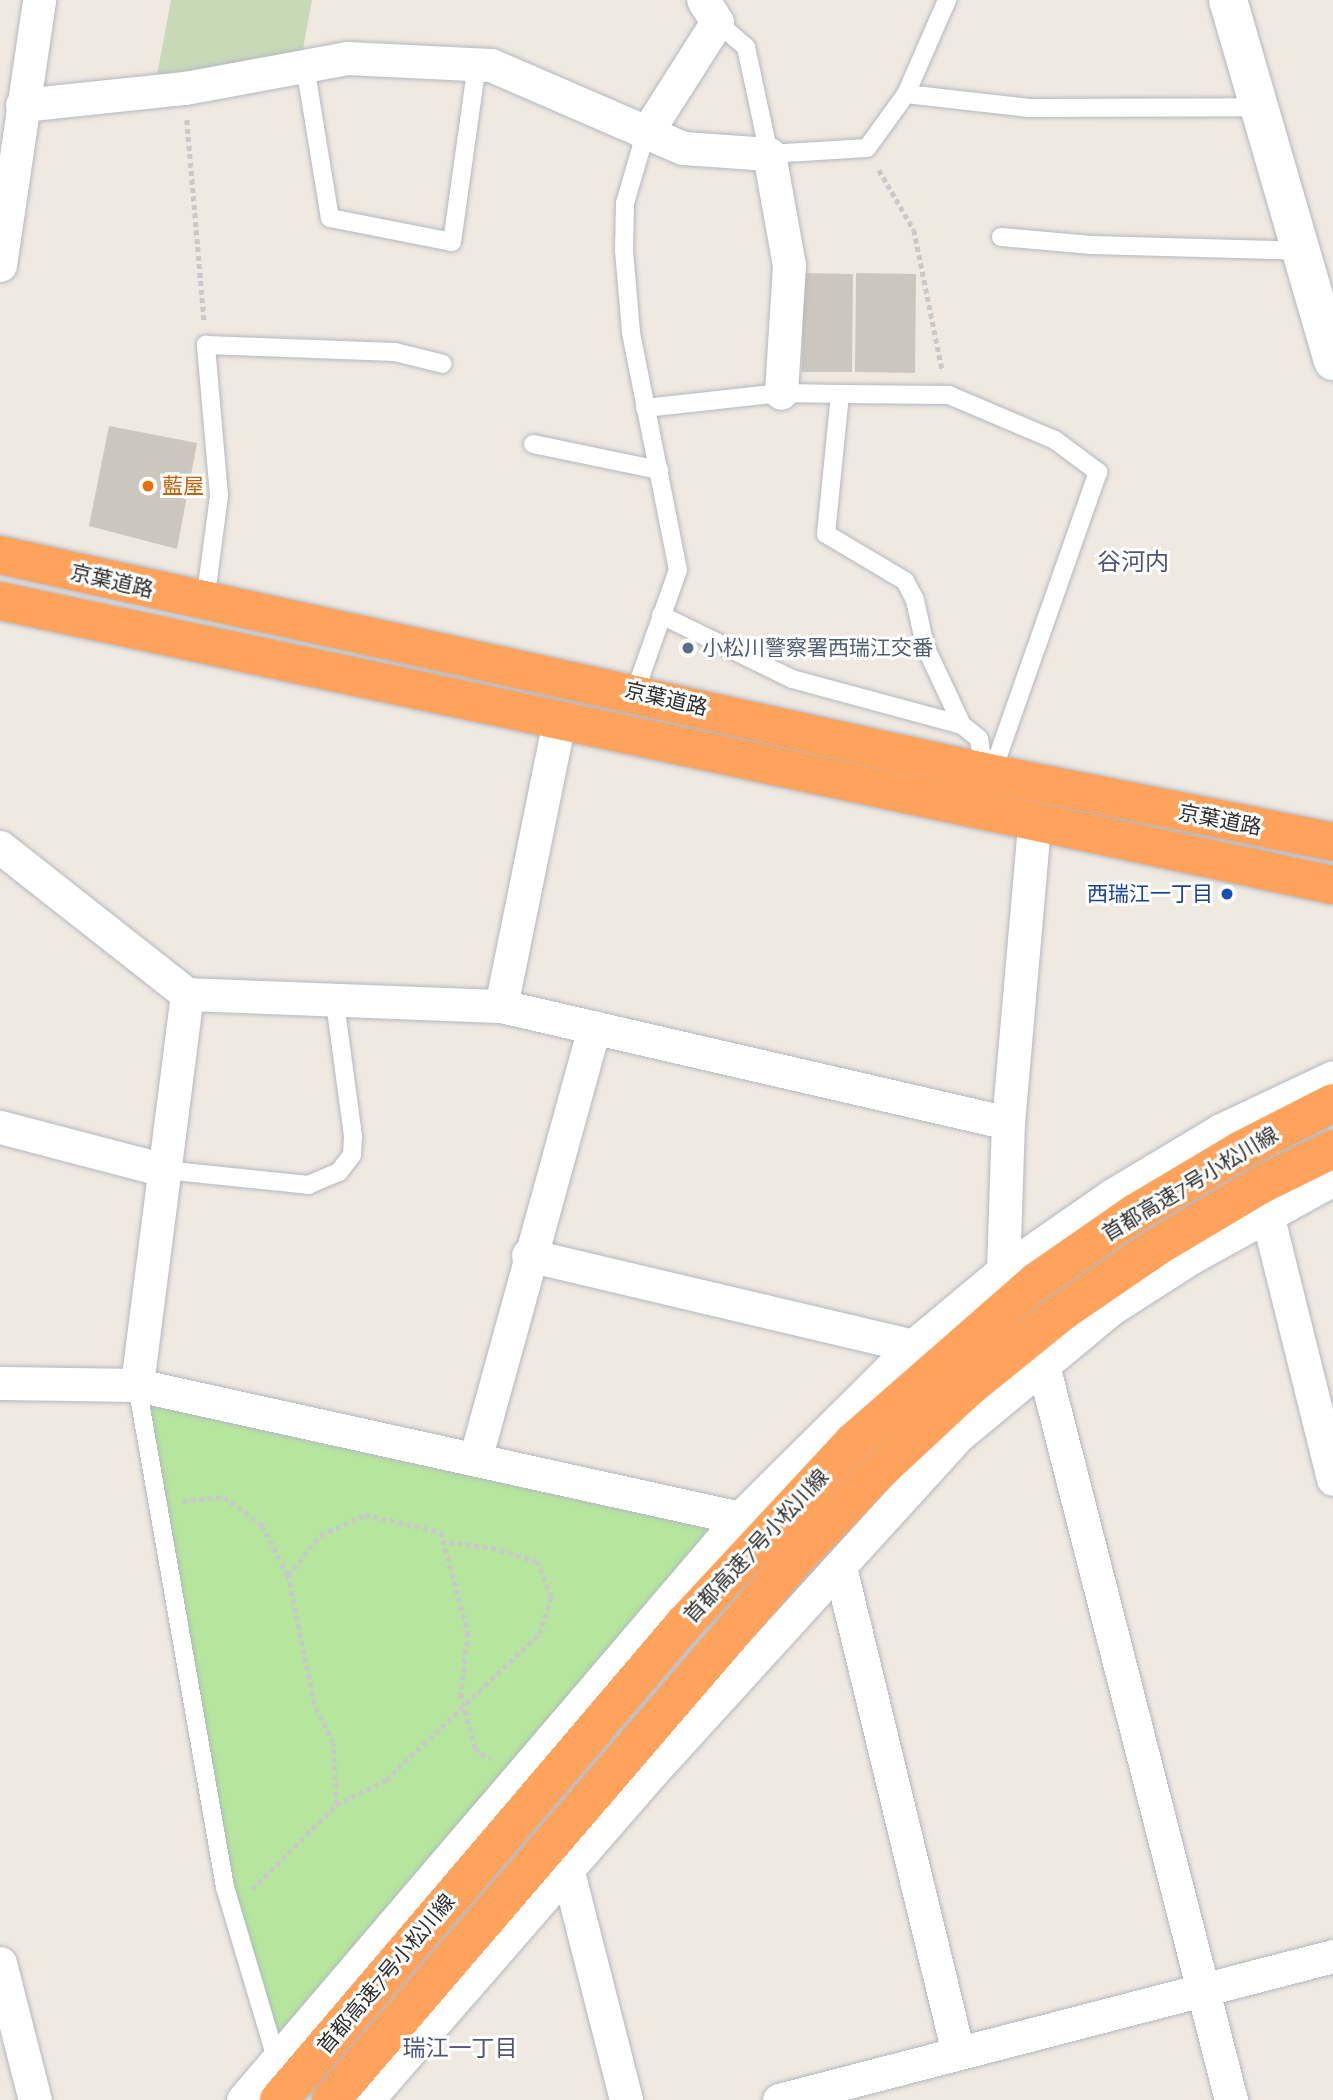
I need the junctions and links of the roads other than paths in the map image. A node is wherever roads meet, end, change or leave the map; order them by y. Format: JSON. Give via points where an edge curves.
{"nodes":[{"id":1,"x":39,"y":0,"type":"edge"},
{"id":2,"x":947,"y":0,"type":"edge"},
{"id":3,"x":1228,"y":0,"type":"edge"},
{"id":4,"x":710,"y":11,"type":"edge"},
{"id":5,"x":477,"y":64,"type":"junction"},
{"id":6,"x":305,"y":66,"type":"junction"},
{"id":7,"x":906,"y":94,"type":"junction"},
{"id":8,"x":22,"y":105,"type":"junction"},
{"id":9,"x":1262,"y":107,"type":"junction"},
{"id":10,"x":645,"y":135,"type":"junction"},
{"id":11,"x":769,"y":154,"type":"junction"},
{"id":12,"x":1002,"y":237,"type":"dead end"},
{"id":13,"x":1302,"y":251,"type":"junction"},
{"id":14,"x":0,"y":265,"type":"edge"},
{"id":15,"x":1333,"y":361,"type":"edge"},
{"id":16,"x":443,"y":364,"type":"dead end"},
{"id":17,"x":781,"y":393,"type":"junction"},
{"id":18,"x":840,"y":394,"type":"junction"},
{"id":19,"x":645,"y":408,"type":"junction"},
{"id":20,"x":533,"y":444,"type":"dead end"},
{"id":21,"x":659,"y":470,"type":"junction"},
{"id":22,"x":0,"y":555,"type":"edge"},
{"id":23,"x":0,"y":601,"type":"edge"},
{"id":24,"x":205,"y":602,"type":"junction"},
{"id":25,"x":661,"y":615,"type":"junction"},
{"id":26,"x":635,"y":692,"type":"junction"},
{"id":27,"x":559,"y":722,"type":"junction"},
{"id":28,"x":962,"y":725,"type":"junction"},
{"id":29,"x":988,"y":773,"type":"junction"},
{"id":30,"x":1034,"y":823,"type":"junction"},
{"id":31,"x":1333,"y":842,"type":"edge"},
{"id":32,"x":0,"y":847,"type":"edge"},
{"id":33,"x":1333,"y":885,"type":"edge"},
{"id":34,"x":187,"y":994,"type":"junction"},
{"id":35,"x":335,"y":1002,"type":"junction"},
{"id":36,"x":501,"y":1006,"type":"junction"},
{"id":37,"x":594,"y":1027,"type":"junction"},
{"id":38,"x":1333,"y":1077,"type":"edge"},
{"id":39,"x":1333,"y":1103,"type":"edge"},
{"id":40,"x":1009,"y":1123,"type":"junction"},
{"id":41,"x":0,"y":1127,"type":"edge"},
{"id":42,"x":1333,"y":1149,"type":"edge"},
{"id":43,"x":164,"y":1170,"type":"junction"},
{"id":44,"x":1333,"y":1179,"type":"edge"},
{"id":45,"x":1267,"y":1214,"type":"junction"},
{"id":46,"x":528,"y":1255,"type":"junction"},
{"id":47,"x":1003,"y":1271,"type":"junction"},
{"id":48,"x":913,"y":1346,"type":"junction"},
{"id":49,"x":1043,"y":1365,"type":"junction"},
{"id":50,"x":0,"y":1382,"type":"edge"},
{"id":51,"x":137,"y":1385,"type":"junction"},
{"id":52,"x":476,"y":1456,"type":"junction"},
{"id":53,"x":1333,"y":1479,"type":"edge"},
{"id":54,"x":740,"y":1518,"type":"junction"},
{"id":55,"x":840,"y":1567,"type":"junction"},
{"id":56,"x":567,"y":1868,"type":"junction"},
{"id":57,"x":1333,"y":1956,"type":"edge"},
{"id":58,"x":0,"y":1963,"type":"edge"},
{"id":59,"x":1203,"y":1990,"type":"junction"},
{"id":60,"x":958,"y":2053,"type":"junction"},
{"id":61,"x":277,"y":2061,"type":"junction"},
{"id":62,"x":35,"y":2100,"type":"edge"},
{"id":63,"x":243,"y":2100,"type":"edge"},
{"id":64,"x":279,"y":2100,"type":"edge"},
{"id":65,"x":331,"y":2100,"type":"edge"},
{"id":66,"x":367,"y":2100,"type":"edge"},
{"id":67,"x":626,"y":2100,"type":"edge"},
{"id":68,"x":779,"y":2100,"type":"edge"},
{"id":69,"x":1231,"y":2100,"type":"edge"}],
"edges":[{"from":1,"to":8,"type":"street"},
{"from":2,"to":7,"type":"lane"},
{"from":3,"to":9,"type":"street"},
{"from":4,"to":10,"type":"street"},
{"from":4,"to":11,"type":"lane","via":[[746,47]]},
{"from":5,"to":6,"type":"street","via":[[347,58]]},
{"from":5,"to":6,"type":"lane","via":[[452,242],[330,218]]},
{"from":5,"to":10,"type":"street","via":[[491,65]]},
{"from":6,"to":8,"type":"street","via":[[185,88]]},
{"from":7,"to":9,"type":"lane","via":[[1029,108]]},
{"from":7,"to":11,"type":"lane","via":[[866,148]]},
{"from":8,"to":14,"type":"street"},
{"from":9,"to":13,"type":"street"},
{"from":10,"to":11,"type":"street","via":[[683,148]]},
{"from":10,"to":19,"type":"lane","via":[[625,203],[624,251],[631,332]]},
{"from":11,"to":17,"type":"street","via":[[789,264]]},
{"from":12,"to":13,"type":"lane","via":[[1092,245]]},
{"from":13,"to":15,"type":"street"},
{"from":16,"to":24,"type":"lane","via":[[395,352],[206,345],[219,495]]},
{"from":17,"to":18,"type":"lane"},
{"from":17,"to":19,"type":"lane"},
{"from":18,"to":28,"type":"lane","via":[[826,534],[905,581],[915,600],[925,646]]},
{"from":18,"to":29,"type":"lane","via":[[949,395],[1055,440],[1098,472]]},
{"from":19,"to":21,"type":"lane"},
{"from":20,"to":21,"type":"lane"},
{"from":21,"to":25,"type":"lane","via":[[678,570]]},
{"from":22,"to":24,"type":"highway","name":"京葉道路"},
{"from":23,"to":27,"type":"highway","name":"京葉道路"},
{"from":24,"to":26,"type":"highway","name":"京葉道路"},
{"from":25,"to":26,"type":"lane"},
{"from":25,"to":28,"type":"lane","via":[[792,678]]},
{"from":26,"to":29,"type":"highway","name":"京葉道路"},
{"from":27,"to":30,"type":"highway","name":"京葉道路"},
{"from":27,"to":36,"type":"street"},
{"from":28,"to":29,"type":"lane","via":[[979,738]]},
{"from":29,"to":31,"type":"highway","name":"京葉道路"},
{"from":30,"to":33,"type":"highway","name":"京葉道路"},
{"from":30,"to":40,"type":"street"},
{"from":32,"to":34,"type":"street"},
{"from":34,"to":35,"type":"street"},
{"from":34,"to":43,"type":"street"},
{"from":35,"to":36,"type":"street"},
{"from":35,"to":43,"type":"lane","via":[[353,1136],[352,1155],[339,1172],[308,1185]]},
{"from":36,"to":37,"type":"street"},
{"from":37,"to":40,"type":"street"},
{"from":37,"to":46,"type":"street"},
{"from":38,"to":47,"type":"street","via":[[1219,1131],[1111,1196]]},
{"from":39,"to":64,"type":"highway","name":"首都高速7号小松川線","via":[[1241,1150],[1135,1213],[1037,1281],[853,1442],[684,1624]]},
{"from":40,"to":47,"type":"street"},
{"from":41,"to":43,"type":"street"},
{"from":42,"to":65,"type":"highway","name":"首都高速7号小松川線","via":[[1227,1204],[1063,1311],[968,1388],[879,1471],[797,1556]]},
{"from":43,"to":51,"type":"street"},
{"from":44,"to":45,"type":"street"},
{"from":45,"to":49,"type":"street","via":[[1112,1308]]},
{"from":45,"to":53,"type":"street"},
{"from":46,"to":48,"type":"street"},
{"from":46,"to":52,"type":"street"},
{"from":47,"to":48,"type":"street"},
{"from":48,"to":54,"type":"street"},
{"from":49,"to":55,"type":"street","via":[[958,1435]]},
{"from":49,"to":59,"type":"street"},
{"from":50,"to":51,"type":"street"},
{"from":51,"to":52,"type":"street"},
{"from":51,"to":61,"type":"lane","via":[[231,1909]]},
{"from":52,"to":54,"type":"street"},
{"from":54,"to":61,"type":"street"},
{"from":55,"to":56,"type":"street"},
{"from":55,"to":60,"type":"street"},
{"from":56,"to":66,"type":"street"},
{"from":56,"to":67,"type":"street"},
{"from":57,"to":59,"type":"street"},
{"from":58,"to":62,"type":"street"},
{"from":59,"to":60,"type":"street"},
{"from":59,"to":69,"type":"street"},
{"from":60,"to":68,"type":"street"},
{"from":61,"to":63,"type":"street"}]}
